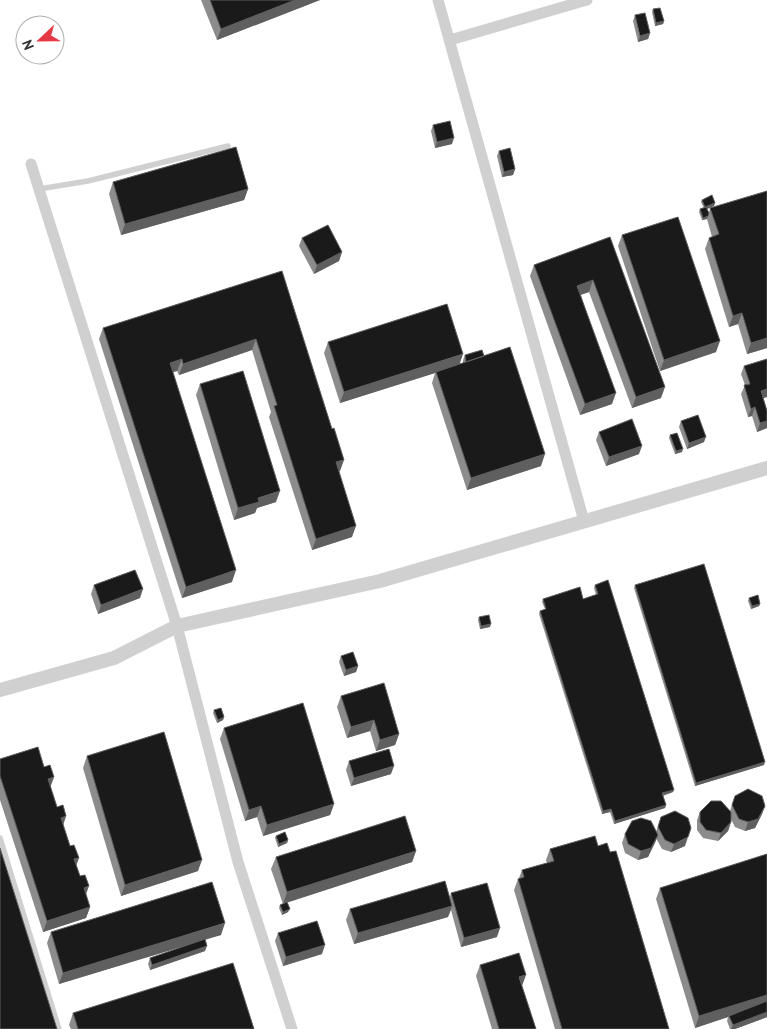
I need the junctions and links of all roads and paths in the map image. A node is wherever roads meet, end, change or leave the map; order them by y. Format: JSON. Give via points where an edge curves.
{"nodes":[{"id":1,"x":438,"y":0,"type":"edge"},
{"id":2,"x":587,"y":0,"type":"edge"},
{"id":3,"x":450,"y":40,"type":"junction"},
{"id":4,"x":228,"y":146,"type":"dead end"},
{"id":5,"x":31,"y":164,"type":"dead end"},
{"id":6,"x":39,"y":189,"type":"junction"},
{"id":7,"x":767,"y":468,"type":"edge"},
{"id":8,"x":584,"y":521,"type":"junction"},
{"id":9,"x":177,"y":626,"type":"junction"},
{"id":10,"x":0,"y":690,"type":"edge"},
{"id":11,"x":0,"y":838,"type":"edge"},
{"id":12,"x":59,"y":1029,"type":"edge"},
{"id":13,"x":292,"y":1029,"type":"edge"}],
"edges":[{"from":1,"to":3,"type":"street"},
{"from":2,"to":3,"type":"street"},
{"from":3,"to":8,"type":"street"},
{"from":4,"to":6,"type":"lane","via":[[88,181]]},
{"from":5,"to":6,"type":"street"},
{"from":6,"to":9,"type":"street"},
{"from":7,"to":8,"type":"street"},
{"from":8,"to":9,"type":"street","via":[[380,581]]},
{"from":9,"to":10,"type":"street","via":[[114,658]]},
{"from":9,"to":13,"type":"street","via":[[238,862]]},
{"from":11,"to":12,"type":"lane"}]}
